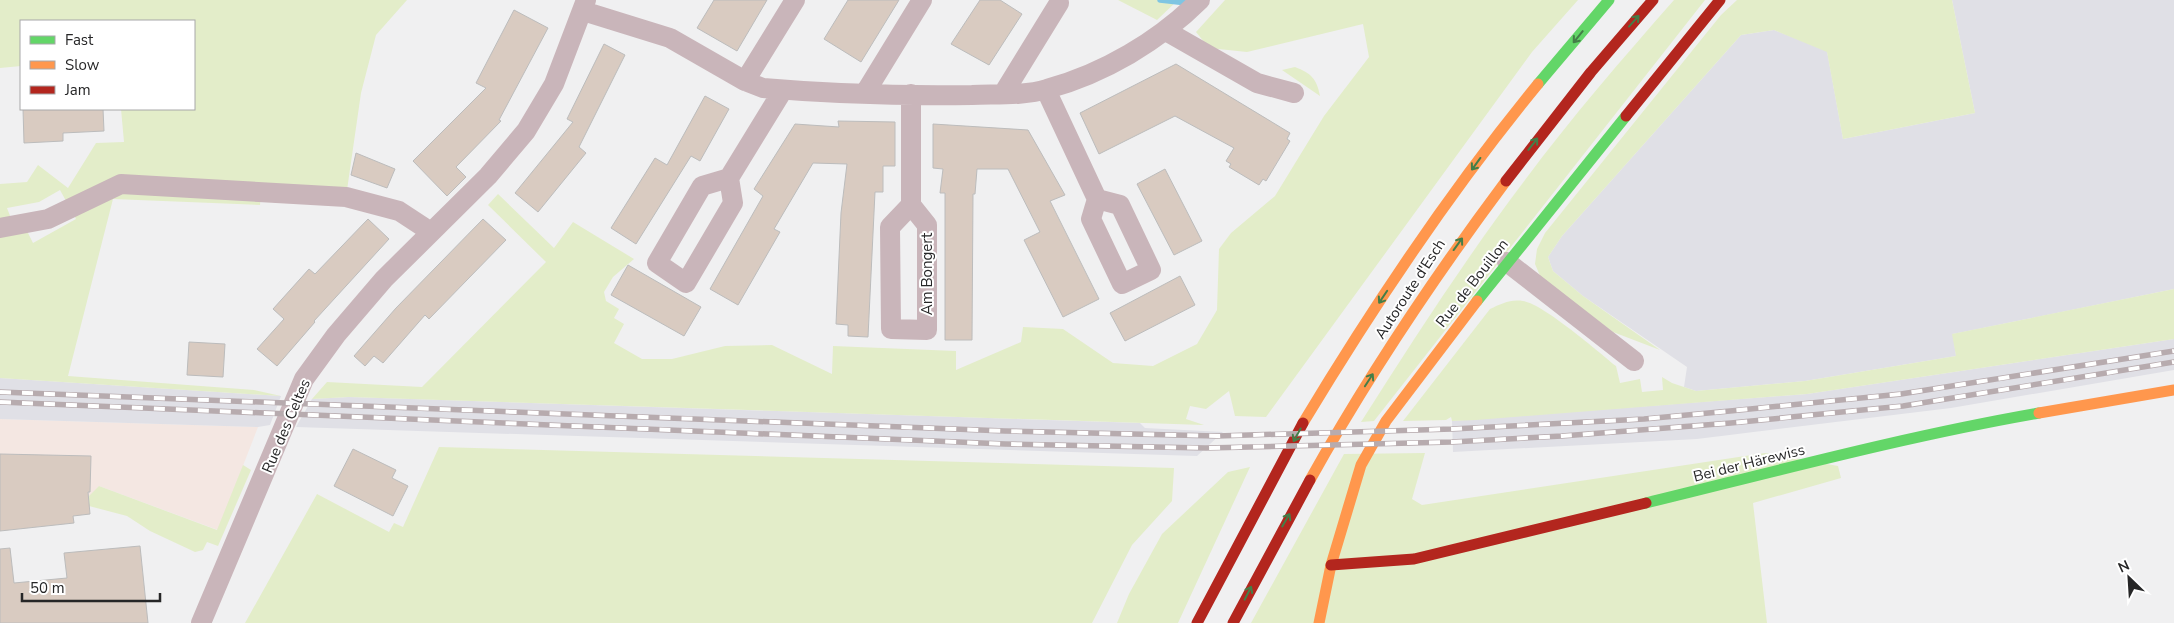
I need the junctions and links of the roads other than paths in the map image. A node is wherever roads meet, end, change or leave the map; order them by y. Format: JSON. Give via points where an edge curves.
{"nodes":[{"id":1,"x":795,"y":0,"type":"edge"},
{"id":2,"x":922,"y":0,"type":"edge"},
{"id":3,"x":1200,"y":0,"type":"edge"},
{"id":4,"x":1609,"y":0,"type":"edge"},
{"id":5,"x":1653,"y":0,"type":"edge"},
{"id":6,"x":1720,"y":0,"type":"edge"},
{"id":7,"x":1059,"y":3,"type":"dead end"},
{"id":8,"x":584,"y":5,"type":"edge"},
{"id":9,"x":1166,"y":31,"type":"junction"},
{"id":10,"x":746,"y":81,"type":"junction"},
{"id":11,"x":783,"y":90,"type":"junction"},
{"id":12,"x":1046,"y":90,"type":"junction"},
{"id":13,"x":865,"y":93,"type":"junction"},
{"id":14,"x":1294,"y":93,"type":"dead end"},
{"id":15,"x":911,"y":94,"type":"junction"},
{"id":16,"x":1003,"y":94,"type":"junction"},
{"id":17,"x":729,"y":178,"type":"junction"},
{"id":18,"x":1097,"y":199,"type":"dead end"},
{"id":19,"x":910,"y":205,"type":"junction"},
{"id":20,"x":0,"y":228,"type":"edge"},
{"id":21,"x":430,"y":232,"type":"junction"},
{"id":22,"x":1508,"y":262,"type":"junction"},
{"id":23,"x":1634,"y":361,"type":"dead end"},
{"id":24,"x":2174,"y":390,"type":"edge"},
{"id":25,"x":1331,"y":565,"type":"junction"},
{"id":26,"x":201,"y":623,"type":"edge"},
{"id":27,"x":1197,"y":623,"type":"edge"},
{"id":28,"x":1233,"y":623,"type":"edge"},
{"id":29,"x":1319,"y":623,"type":"edge"}],
"edges":[{"from":1,"to":10,"type":"street"},
{"from":2,"to":13,"type":"street"},
{"from":3,"to":9,"type":"street"},
{"from":4,"to":27,"type":"main road","name":"Autoroute d'Esch","one_way":true,"via":[[1489,147],[1430,226],[1314,406],[1257,506]]},
{"from":28,"to":5,"type":"main road","name":"Autoroute d'Esch","one_way":true,"via":[[1283,525],[1350,409],[1453,250],[1592,69]]},
{"from":6,"to":22,"type":"main road","name":"Rue de Bouillon"},
{"from":7,"to":16,"type":"street"},
{"from":8,"to":10,"type":"street","via":[[670,38]]},
{"from":8,"to":21,"type":"street","name":"Rue des Celtes","via":[[554,84],[526,131],[488,176]]},
{"from":9,"to":12,"type":"street","via":[[1121,58]]},
{"from":9,"to":14,"type":"street","via":[[1257,83]]},
{"from":10,"to":11,"type":"street","via":[[763,88]]},
{"from":11,"to":13,"type":"street"},
{"from":11,"to":17,"type":"street"},
{"from":12,"to":16,"type":"street"},
{"from":12,"to":18,"type":"street"},
{"from":13,"to":15,"type":"street"},
{"from":15,"to":16,"type":"street"},
{"from":15,"to":19,"type":"street"},
{"from":17,"to":17,"type":"street","via":[[733,203],[686,283],[657,263],[702,186]]},
{"from":19,"to":19,"type":"street","name":"Am Bongert","via":[[890,227],[891,329],[927,330],[927,225]]},
{"from":20,"to":21,"type":"street","via":[[48,219],[121,184],[346,197],[399,212]]},
{"from":21,"to":26,"type":"street","name":"Rue des Celtes","via":[[384,279],[304,379]]},
{"from":22,"to":23,"type":"street"},
{"from":22,"to":25,"type":"main road","name":"Rue de Bouillon","via":[[1386,421],[1361,465]]},
{"from":24,"to":25,"type":"main road","name":"Bei der Härewiss","via":[[1912,438],[1414,559]]},
{"from":25,"to":29,"type":"main road","name":"Rue de Bouillon"}]}
